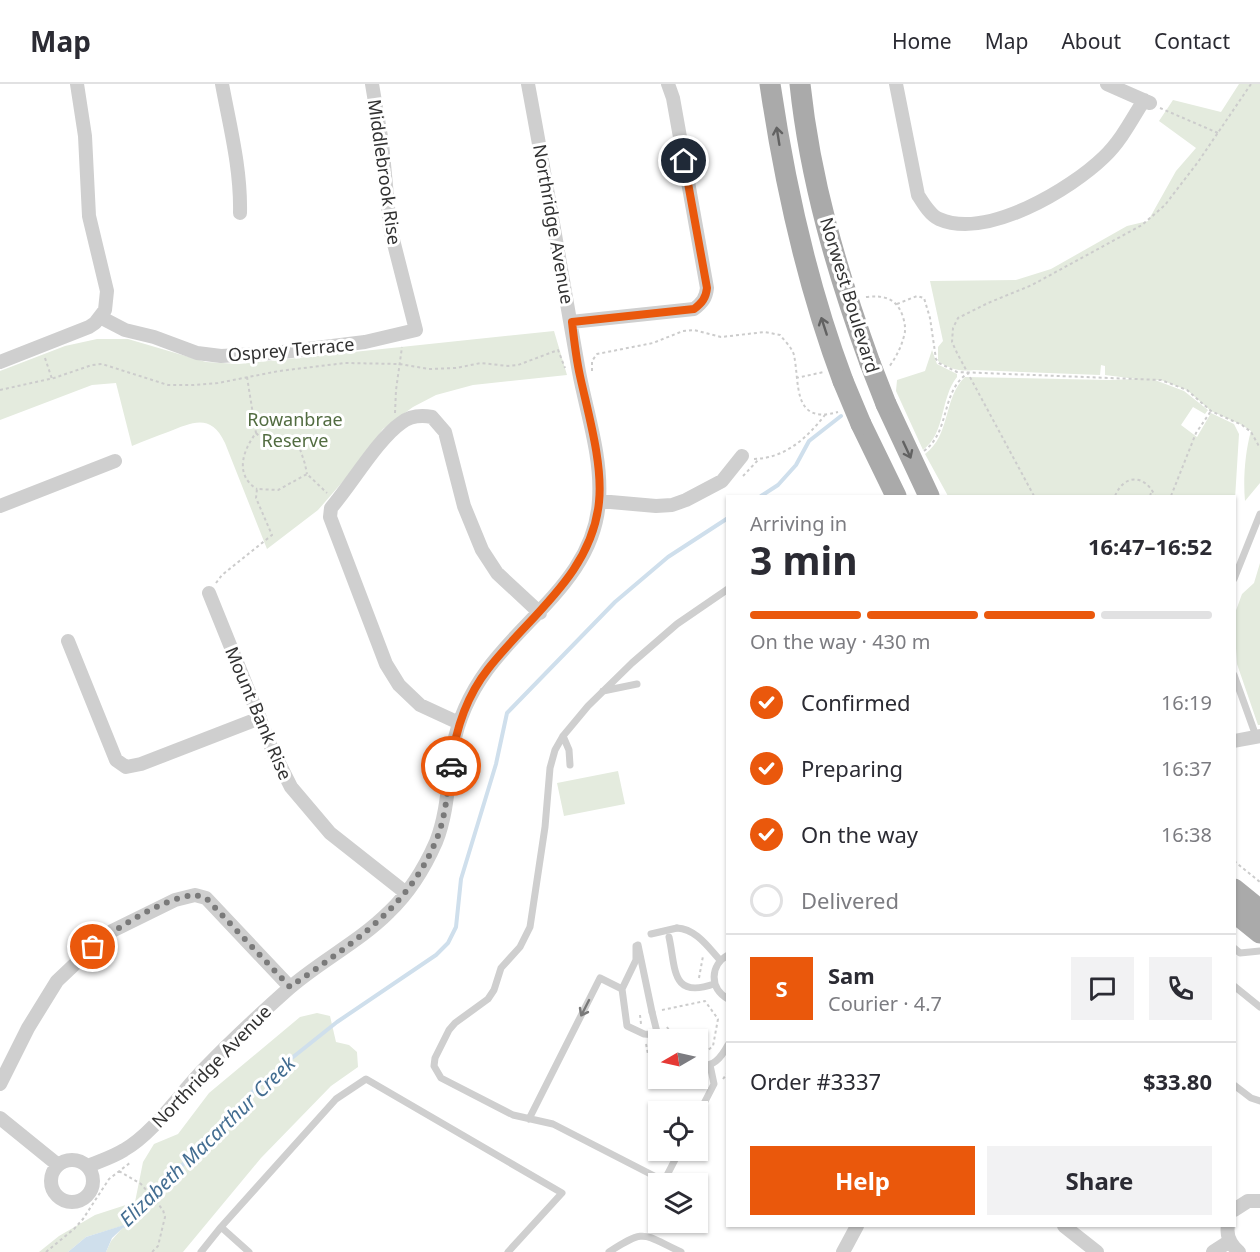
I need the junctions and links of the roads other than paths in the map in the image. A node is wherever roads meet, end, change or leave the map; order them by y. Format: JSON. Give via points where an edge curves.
{"nodes":[{"id":1,"x":76,"y":84,"type":"edge"},
{"id":2,"x":222,"y":84,"type":"edge"},
{"id":3,"x":372,"y":84,"type":"edge"},
{"id":4,"x":528,"y":84,"type":"edge"},
{"id":5,"x":668,"y":84,"type":"edge"},
{"id":6,"x":770,"y":84,"type":"edge"},
{"id":7,"x":800,"y":84,"type":"edge"},
{"id":8,"x":896,"y":84,"type":"edge"},
{"id":9,"x":1107,"y":84,"type":"edge"},
{"id":10,"x":240,"y":213,"type":"dead end"},
{"id":11,"x":100,"y":317,"type":"junction"},
{"id":12,"x":572,"y":322,"type":"junction"},
{"id":13,"x":410,"y":331,"type":"joint"},
{"id":14,"x":0,"y":362,"type":"edge"},
{"id":15,"x":742,"y":456,"type":"road end"},
{"id":16,"x":114,"y":461,"type":"dead end"},
{"id":17,"x":896,"y":495,"type":"edge"},
{"id":18,"x":929,"y":495,"type":"edge"},
{"id":19,"x":600,"y":501,"type":"junction"},
{"id":20,"x":0,"y":506,"type":"edge"},
{"id":21,"x":1260,"y":514,"type":"edge"},
{"id":22,"x":1236,"y":574,"type":"edge"},
{"id":23,"x":726,"y":590,"type":"edge"},
{"id":24,"x":209,"y":593,"type":"road end"},
{"id":25,"x":540,"y":613,"type":"junction"},
{"id":26,"x":68,"y":641,"type":"dead end"},
{"id":27,"x":1236,"y":680,"type":"edge"},
{"id":28,"x":637,"y":684,"type":"dead end"},
{"id":29,"x":603,"y":691,"type":"junction"},
{"id":30,"x":260,"y":717,"type":"junction"},
{"id":31,"x":459,"y":723,"type":"junction"},
{"id":32,"x":563,"y":736,"type":"junction"},
{"id":33,"x":1258,"y":736,"type":"edge"},
{"id":34,"x":1236,"y":741,"type":"edge"},
{"id":35,"x":570,"y":765,"type":"dead end"},
{"id":36,"x":1236,"y":876,"type":"edge"},
{"id":37,"x":1236,"y":891,"type":"edge"},
{"id":38,"x":406,"y":893,"type":"junction"},
{"id":39,"x":1260,"y":894,"type":"edge"},
{"id":40,"x":1260,"y":910,"type":"edge"},
{"id":41,"x":1236,"y":914,"type":"edge"},
{"id":42,"x":1260,"y":933,"type":"edge"},
{"id":43,"x":651,"y":934,"type":"dead end"},
{"id":44,"x":669,"y":937,"type":"dead end"},
{"id":45,"x":1236,"y":950,"type":"edge"},
{"id":46,"x":1260,"y":951,"type":"edge"},
{"id":47,"x":726,"y":956,"type":"edge"},
{"id":48,"x":720,"y":960,"type":"junction"},
{"id":49,"x":714,"y":984,"type":"junction"},
{"id":50,"x":290,"y":987,"type":"junction"},
{"id":51,"x":1236,"y":988,"type":"edge"},
{"id":52,"x":622,"y":989,"type":"junction"},
{"id":53,"x":726,"y":998,"type":"edge"},
{"id":54,"x":1260,"y":1007,"type":"edge"},
{"id":55,"x":656,"y":1029,"type":"edge"},
{"id":56,"x":648,"y":1035,"type":"edge"},
{"id":57,"x":726,"y":1049,"type":"edge"},
{"id":58,"x":710,"y":1065,"type":"joint"},
{"id":59,"x":0,"y":1084,"type":"edge"},
{"id":60,"x":1236,"y":1087,"type":"edge"},
{"id":61,"x":705,"y":1101,"type":"edge"},
{"id":62,"x":1260,"y":1101,"type":"edge"},
{"id":63,"x":0,"y":1118,"type":"edge"},
{"id":64,"x":529,"y":1119,"type":"junction"},
{"id":65,"x":674,"y":1161,"type":"edge"},
{"id":66,"x":58,"y":1165,"type":"junction"},
{"id":67,"x":88,"y":1166,"type":"junction"},
{"id":68,"x":1260,"y":1201,"type":"edge"},
{"id":69,"x":1236,"y":1209,"type":"edge"},
{"id":70,"x":220,"y":1227,"type":"junction"},
{"id":71,"x":856,"y":1227,"type":"edge"},
{"id":72,"x":1065,"y":1227,"type":"edge"},
{"id":73,"x":1228,"y":1227,"type":"edge"},
{"id":74,"x":1234,"y":1247,"type":"edge"},
{"id":75,"x":201,"y":1252,"type":"edge"},
{"id":76,"x":249,"y":1252,"type":"edge"},
{"id":77,"x":508,"y":1252,"type":"edge"},
{"id":78,"x":609,"y":1252,"type":"edge"},
{"id":79,"x":681,"y":1252,"type":"edge"},
{"id":80,"x":843,"y":1252,"type":"edge"},
{"id":81,"x":1097,"y":1252,"type":"edge"},
{"id":82,"x":1213,"y":1252,"type":"edge"}],
"edges":[{"from":1,"to":11,"type":"street","via":[[85,136],[89,216],[107,291],[105,310]]},
{"from":2,"to":10,"type":"street","via":[[238,166]]},
{"from":3,"to":13,"type":"street","name":"Middlebrook Rise","via":[[390,228]]},
{"from":4,"to":12,"type":"street","name":"Northridge Avenue"},
{"from":5,"to":12,"type":"street","via":[[706,296],[694,309]]},
{"from":17,"to":6,"type":"main road","name":"Norwest Boulevard","one_way":true,"bridge":true,"via":[[841,375],[803,257]]},
{"from":7,"to":18,"type":"main road","name":"Norwest Boulevard","one_way":true,"bridge":true,"via":[[812,164],[833,254],[877,368],[886,404]]},
{"from":8,"to":9,"type":"street","via":[[918,195],[925,207],[938,218],[983,223],[1005,218],[1070,185],[1107,155],[1148,102]]},
{"from":11,"to":13,"type":"street","name":"Osprey Terrace","via":[[125,330],[197,352],[235,357],[365,342]]},
{"from":11,"to":14,"type":"street","via":[[89,327]]},
{"from":12,"to":19,"type":"street","name":"Northridge Avenue"},
{"from":15,"to":19,"type":"street","via":[[722,481],[672,505]]},
{"from":16,"to":20,"type":"street"},
{"from":19,"to":25,"type":"street","name":"Northridge Avenue","via":[[577,566]]},
{"from":21,"to":22,"type":"lane"},
{"from":23,"to":29,"type":"lane","via":[[677,624]]},
{"from":24,"to":30,"type":"street","name":"Mount Bank Rise"},
{"from":25,"to":31,"type":"street","name":"Northridge Avenue","via":[[486,670]]},
{"from":25,"to":31,"type":"street","via":[[497,573],[482,550],[464,506],[445,432],[432,417],[422,415],[399,424],[331,508],[330,517],[386,664],[399,686],[420,705]]},
{"from":26,"to":30,"type":"street","via":[[116,760],[126,767]]},
{"from":27,"to":33,"type":"lane"},
{"from":28,"to":29,"type":"lane"},
{"from":29,"to":32,"type":"lane"},
{"from":30,"to":38,"type":"street","name":"Mount Bank Rise","via":[[291,787],[330,833]]},
{"from":31,"to":38,"type":"street","name":"Northridge Avenue","via":[[436,842]]},
{"from":32,"to":35,"type":"lane"},
{"from":32,"to":64,"type":"lane","via":[[550,768],[530,927],[520,947],[501,968],[488,999],[449,1030],[434,1066],[441,1078],[513,1115]]},
{"from":33,"to":34,"type":"street"},
{"from":36,"to":39,"type":"main road"},
{"from":37,"to":40,"type":"main road"},
{"from":38,"to":50,"type":"street","name":"Northridge Avenue","via":[[367,933]]},
{"from":41,"to":42,"type":"main road"},
{"from":43,"to":48,"type":"lane","bridge":true,"via":[[685,928]]},
{"from":44,"to":49,"type":"lane","via":[[682,985],[693,990]]},
{"from":45,"to":46,"type":"lane","via":[[1240,953]]},
{"from":47,"to":48,"type":"lane"},
{"from":48,"to":49,"type":"lane"},
{"from":49,"to":53,"type":"lane"},
{"from":50,"to":59,"type":"street","via":[[206,898],[195,895],[175,900],[112,931],[57,981]]},
{"from":50,"to":67,"type":"street","name":"Northridge Avenue","via":[[204,1069],[143,1136],[124,1150]]},
{"from":51,"to":54,"type":"lane"},
{"from":52,"to":55,"type":"lane","bridge":true,"via":[[636,960],[637,945]]},
{"from":52,"to":56,"type":"lane","via":[[627,1026]]},
{"from":52,"to":64,"type":"lane","one_way":true,"via":[[600,978]]},
{"from":57,"to":58,"type":"lane"},
{"from":58,"to":61,"type":"lane","via":[[714,1083]]},
{"from":60,"to":62,"type":"lane"},
{"from":63,"to":66,"type":"street"},
{"from":64,"to":65,"type":"lane","via":[[553,1124],[664,1181]]},
{"from":66,"to":67,"type":"street","name":"Northridge Avenue","via":[[73,1159]]},
{"from":66,"to":67,"type":"street","via":[[51,1178],[52,1188],[58,1197],[72,1202],[92,1190],[93,1174]]},
{"from":68,"to":69,"type":"street","via":[[1248,1201]]},
{"from":70,"to":75,"type":"lane"},
{"from":70,"to":76,"type":"lane"},
{"from":70,"to":77,"type":"lane","via":[[336,1099],[366,1079],[562,1193]]},
{"from":71,"to":80,"type":"street"},
{"from":72,"to":81,"type":"street"},
{"from":73,"to":74,"type":"street"},
{"from":74,"to":82,"type":"street"},
{"from":78,"to":79,"type":"lane","via":[[642,1234]]}]}
